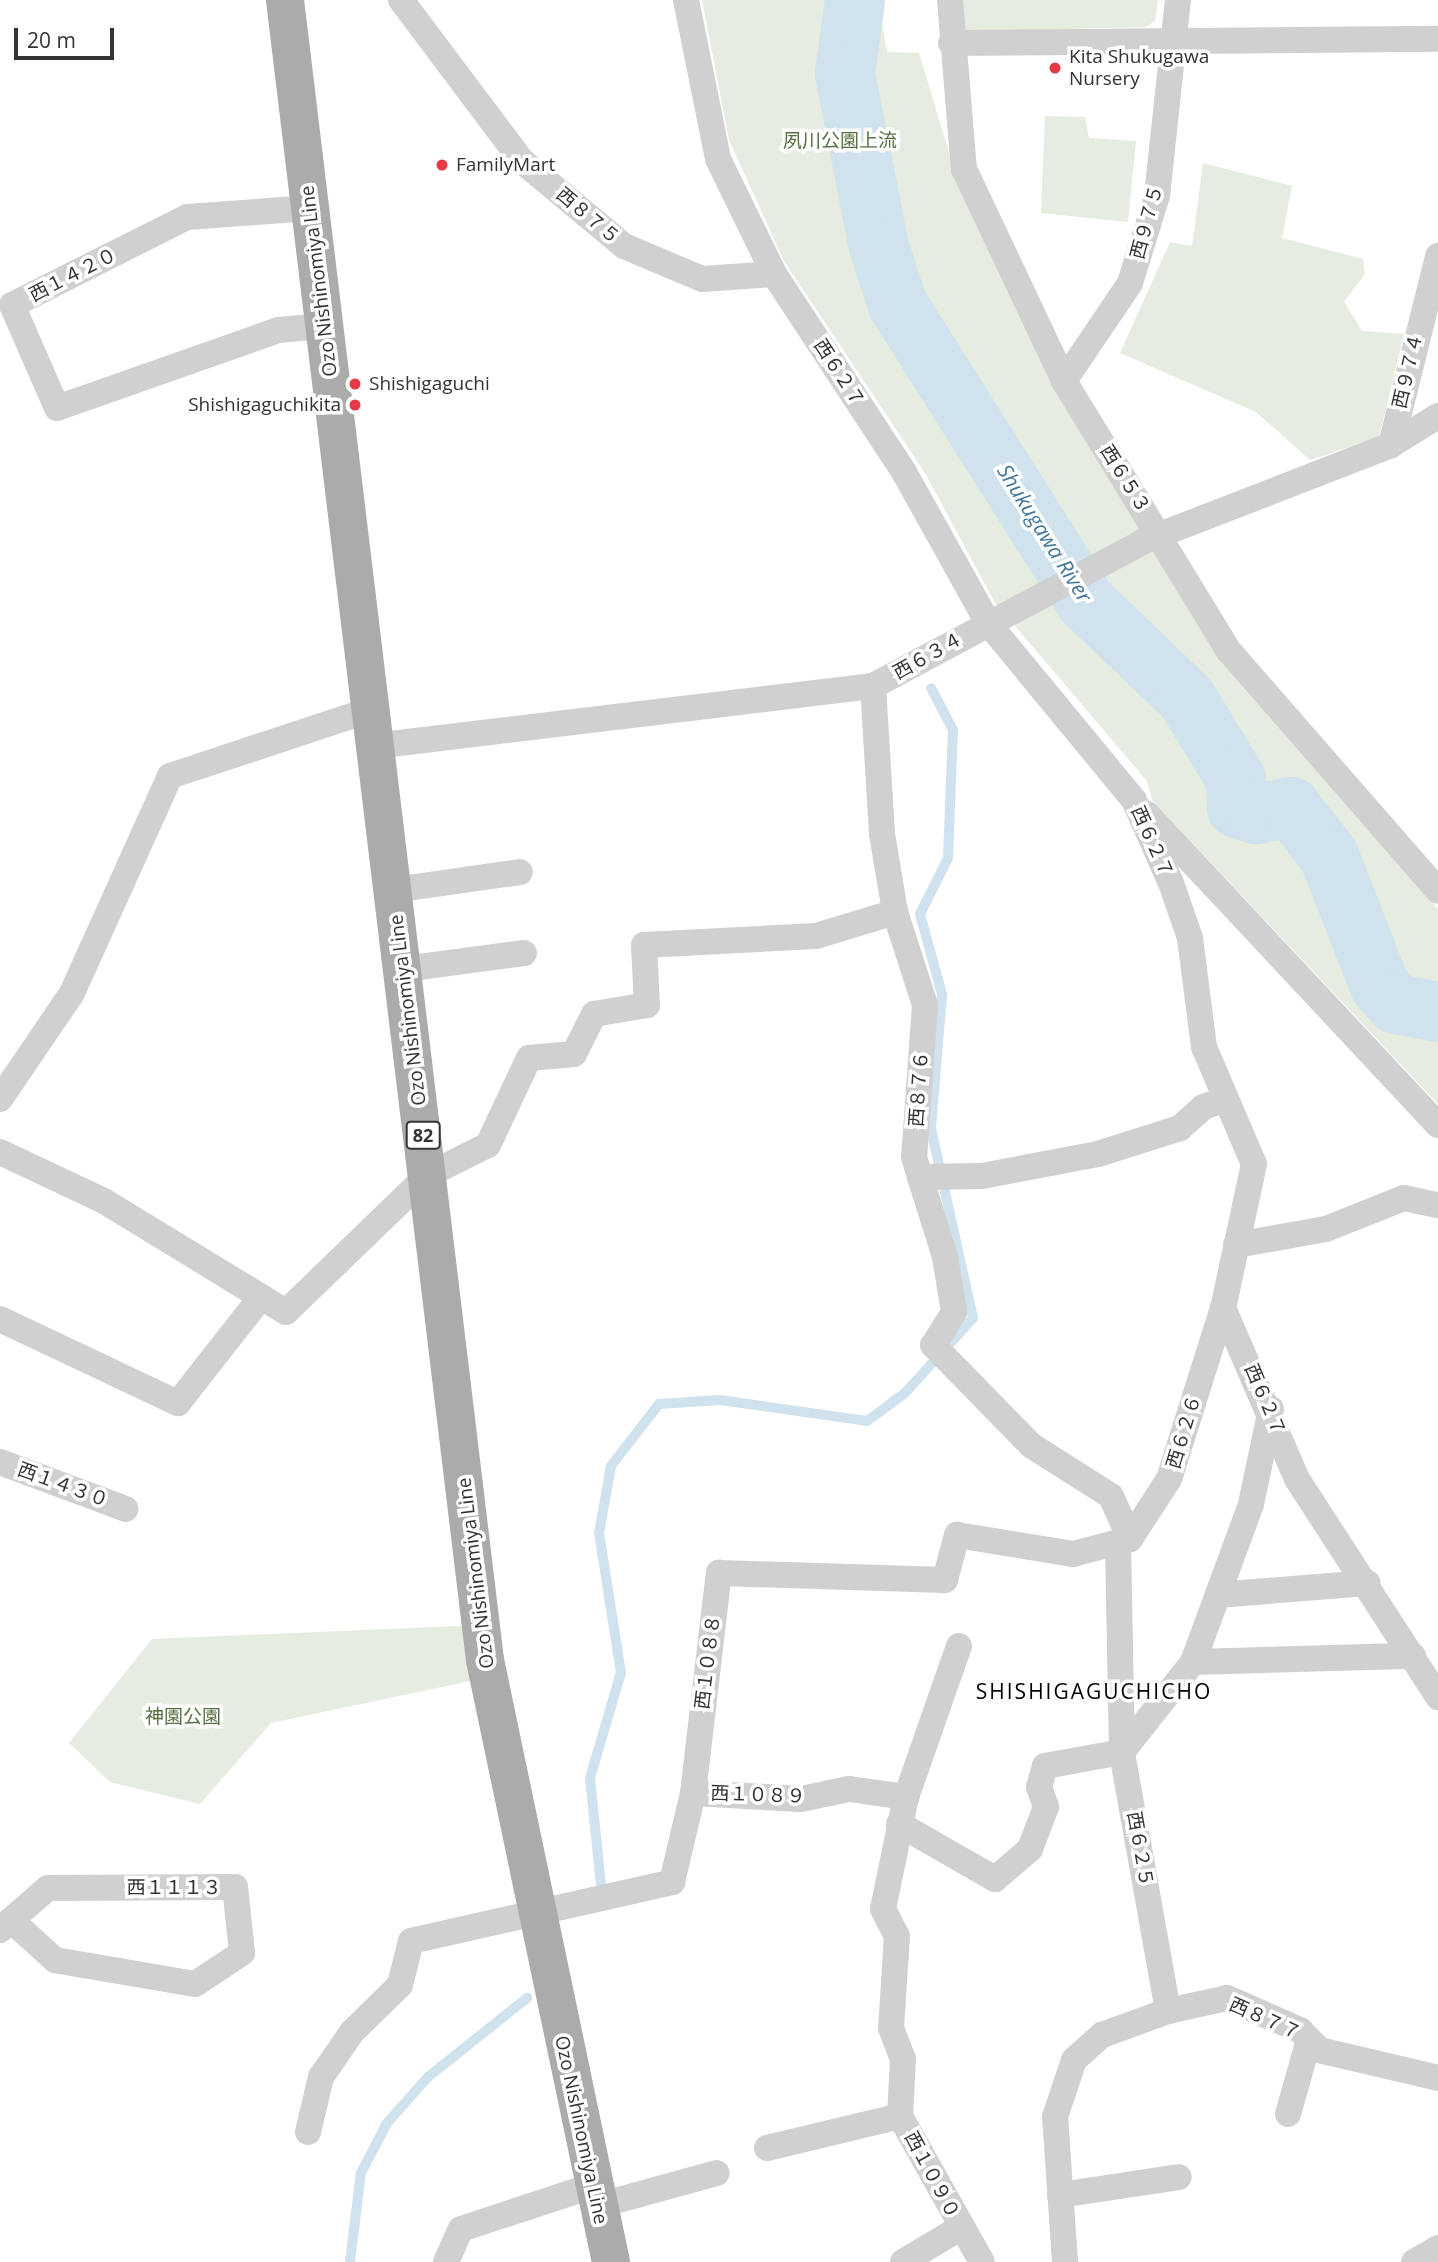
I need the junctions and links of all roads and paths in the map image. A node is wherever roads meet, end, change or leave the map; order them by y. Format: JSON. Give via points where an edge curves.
{"nodes":[{"id":1,"x":285,"y":0,"type":"edge"},
{"id":2,"x":401,"y":0,"type":"edge"},
{"id":3,"x":686,"y":0,"type":"edge"},
{"id":4,"x":950,"y":0,"type":"edge"},
{"id":5,"x":1178,"y":0,"type":"edge"},
{"id":6,"x":1438,"y":39,"type":"edge"},
{"id":7,"x":1173,"y":41,"type":"junction"},
{"id":8,"x":951,"y":43,"type":"junction"},
{"id":9,"x":310,"y":208,"type":"junction"},
{"id":10,"x":1438,"y":256,"type":"edge"},
{"id":11,"x":774,"y":274,"type":"junction"},
{"id":12,"x":324,"y":326,"type":"junction"},
{"id":13,"x":1064,"y":382,"type":"junction"},
{"id":14,"x":1438,"y":416,"type":"edge"},
{"id":15,"x":1391,"y":445,"type":"junction"},
{"id":16,"x":1152,"y":538,"type":"junction"},
{"id":17,"x":995,"y":619,"type":"junction"},
{"id":18,"x":873,"y":686,"type":"junction"},
{"id":19,"x":372,"y":728,"type":"junction"},
{"id":20,"x":1134,"y":800,"type":"junction"},
{"id":21,"x":520,"y":872,"type":"dead end"},
{"id":22,"x":394,"y":890,"type":"junction"},
{"id":23,"x":1438,"y":891,"type":"edge"},
{"id":24,"x":895,"y":912,"type":"junction"},
{"id":25,"x":524,"y":953,"type":"dead end"},
{"id":26,"x":404,"y":969,"type":"junction"},
{"id":27,"x":0,"y":1098,"type":"edge"},
{"id":28,"x":1226,"y":1099,"type":"junction"},
{"id":29,"x":1438,"y":1125,"type":"edge"},
{"id":30,"x":0,"y":1152,"type":"edge"},
{"id":31,"x":428,"y":1175,"type":"junction"},
{"id":32,"x":935,"y":1176,"type":"junction"},
{"id":33,"x":1438,"y":1205,"type":"edge"},
{"id":34,"x":1236,"y":1245,"type":"junction"},
{"id":35,"x":261,"y":1297,"type":"junction"},
{"id":36,"x":1223,"y":1308,"type":"junction"},
{"id":37,"x":0,"y":1319,"type":"edge"},
{"id":38,"x":1271,"y":1409,"type":"junction"},
{"id":39,"x":0,"y":1462,"type":"edge"},
{"id":40,"x":126,"y":1509,"type":"dead end"},
{"id":41,"x":1124,"y":1541,"type":"junction"},
{"id":42,"x":1368,"y":1583,"type":"junction"},
{"id":43,"x":1218,"y":1595,"type":"junction"},
{"id":44,"x":960,"y":1646,"type":"dead end"},
{"id":45,"x":1413,"y":1656,"type":"junction"},
{"id":46,"x":1193,"y":1662,"type":"junction"},
{"id":47,"x":1438,"y":1698,"type":"edge"},
{"id":48,"x":1122,"y":1752,"type":"junction"},
{"id":49,"x":693,"y":1793,"type":"junction"},
{"id":50,"x":906,"y":1797,"type":"junction"},
{"id":51,"x":899,"y":1824,"type":"junction"},
{"id":52,"x":536,"y":1913,"type":"junction"},
{"id":53,"x":6,"y":1925,"type":"edge"},
{"id":54,"x":1168,"y":2011,"type":"junction"},
{"id":55,"x":1309,"y":2040,"type":"junction"},
{"id":56,"x":1438,"y":2078,"type":"edge"},
{"id":57,"x":1288,"y":2114,"type":"dead end"},
{"id":58,"x":900,"y":2116,"type":"junction"},
{"id":59,"x":308,"y":2132,"type":"dead end"},
{"id":60,"x":767,"y":2148,"type":"dead end"},
{"id":61,"x":717,"y":2174,"type":"dead end"},
{"id":62,"x":1179,"y":2177,"type":"dead end"},
{"id":63,"x":1060,"y":2195,"type":"junction"},
{"id":64,"x":594,"y":2196,"type":"junction"},
{"id":65,"x":960,"y":2228,"type":"junction"},
{"id":66,"x":1438,"y":2248,"type":"edge"},
{"id":67,"x":446,"y":2262,"type":"edge"},
{"id":68,"x":611,"y":2262,"type":"edge"},
{"id":69,"x":904,"y":2262,"type":"edge"},
{"id":70,"x":982,"y":2262,"type":"edge"},
{"id":71,"x":1065,"y":2262,"type":"edge"},
{"id":72,"x":1414,"y":2262,"type":"edge"}],
"edges":[{"from":1,"to":9,"type":"main road","name":"Ozo Nishinomiya Line","number":"82"},
{"from":2,"to":11,"type":"street","name":"西８７５","via":[[522,161],[624,246],[702,279]]},
{"from":3,"to":11,"type":"street","name":"西６２７","via":[[718,159]]},
{"from":4,"to":8,"type":"street","name":"西６５３"},
{"from":5,"to":7,"type":"street","name":"西９７５"},
{"from":6,"to":7,"type":"street"},
{"from":7,"to":8,"type":"street"},
{"from":7,"to":13,"type":"street","name":"西９７５","via":[[1157,196],[1130,284]]},
{"from":8,"to":13,"type":"street","name":"西６５３","via":[[964,169]]},
{"from":9,"to":12,"type":"main road","name":"Ozo Nishinomiya Line","number":"82"},
{"from":9,"to":12,"type":"street","name":"西１４２０","via":[[187,217],[12,305],[57,408],[278,330]]},
{"from":10,"to":15,"type":"street","name":"西９７４"},
{"from":11,"to":17,"type":"street","name":"西６２７"},
{"from":12,"to":19,"type":"main road","name":"Ozo Nishinomiya Line","number":"82"},
{"from":13,"to":16,"type":"street","name":"西６５３"},
{"from":14,"to":15,"type":"street","name":"西６３４"},
{"from":15,"to":16,"type":"street","name":"西６３４"},
{"from":16,"to":17,"type":"street","name":"西６３４"},
{"from":16,"to":23,"type":"street","name":"西６５３","via":[[1228,651]]},
{"from":17,"to":18,"type":"street","name":"西６３４"},
{"from":17,"to":20,"type":"street","name":"西６２７"},
{"from":18,"to":19,"type":"street","name":"西６３４"},
{"from":18,"to":24,"type":"street","name":"西８７６","via":[[881,834]]},
{"from":19,"to":22,"type":"main road","name":"Ozo Nishinomiya Line","number":"82"},
{"from":19,"to":27,"type":"street","name":"西６３４","via":[[170,776],[72,993]]},
{"from":20,"to":28,"type":"street","name":"西６２７","via":[[1190,938],[1203,1047]]},
{"from":20,"to":29,"type":"street"},
{"from":21,"to":22,"type":"street"},
{"from":22,"to":26,"type":"main road","name":"Ozo Nishinomiya Line","number":"82"},
{"from":24,"to":31,"type":"street","via":[[816,936],[644,945],[647,1005],[594,1014],[574,1054],[528,1058],[488,1145]]},
{"from":24,"to":32,"type":"street","name":"西８７６","via":[[925,1005],[914,1157]]},
{"from":25,"to":26,"type":"street"},
{"from":26,"to":31,"type":"main road","name":"Ozo Nishinomiya Line","number":"82"},
{"from":28,"to":32,"type":"street","via":[[1203,1107],[1180,1128],[1098,1154]]},
{"from":28,"to":34,"type":"street","name":"西６２７","via":[[1254,1164]]},
{"from":30,"to":35,"type":"street","via":[[104,1201]]},
{"from":31,"to":35,"type":"street","via":[[286,1312]]},
{"from":31,"to":52,"type":"main road","name":"Ozo Nishinomiya Line","number":"82","via":[[485,1660]]},
{"from":32,"to":41,"type":"street","name":"西８７６","via":[[954,1312],[941,1353],[1032,1446],[1111,1496]]},
{"from":33,"to":34,"type":"street","via":[[1404,1198],[1326,1229]]},
{"from":34,"to":36,"type":"street","name":"西６２７"},
{"from":35,"to":37,"type":"street","via":[[178,1403]]},
{"from":36,"to":38,"type":"street","name":"西６２７"},
{"from":36,"to":41,"type":"street","name":"西６２６","via":[[1169,1479]]},
{"from":38,"to":42,"type":"street","name":"西６２７","via":[[1297,1479]]},
{"from":38,"to":43,"type":"street","via":[[1251,1504]]},
{"from":39,"to":40,"type":"street","name":"西１４３０"},
{"from":41,"to":48,"type":"street","name":"西６２５"},
{"from":41,"to":49,"type":"street","name":"西１０８８","via":[[1073,1554],[957,1535],[945,1580],[719,1573]]},
{"from":42,"to":43,"type":"street"},
{"from":42,"to":45,"type":"street","name":"西６２７"},
{"from":43,"to":46,"type":"street"},
{"from":44,"to":50,"type":"street","name":"西１０９０"},
{"from":45,"to":46,"type":"street"},
{"from":45,"to":47,"type":"street","name":"西６２７"},
{"from":46,"to":48,"type":"street"},
{"from":48,"to":51,"type":"street","via":[[1045,1766],[1039,1787],[1046,1807],[1030,1849],[995,1879]]},
{"from":48,"to":54,"type":"street","name":"西６２５"},
{"from":49,"to":50,"type":"street","name":"西１０８９","via":[[801,1799],[849,1790]]},
{"from":49,"to":52,"type":"street","name":"西１０８８","via":[[673,1882]]},
{"from":50,"to":51,"type":"street","name":"西１０９０"},
{"from":51,"to":58,"type":"street","name":"西１０９０","via":[[883,1909],[897,1936],[891,2028],[903,2059]]},
{"from":52,"to":59,"type":"street","via":[[411,1941],[400,1985],[352,2032],[321,2077]]},
{"from":52,"to":64,"type":"main road","name":"Ozo Nishinomiya Line","number":"82"},
{"from":53,"to":53,"type":"street","name":"西１１１３","via":[[48,1888],[235,1887],[242,1953],[195,1984],[55,1960]]},
{"from":54,"to":55,"type":"street","name":"西８７７","via":[[1227,1998]]},
{"from":54,"to":63,"type":"street","via":[[1102,2035],[1074,2060],[1055,2118]]},
{"from":55,"to":56,"type":"street","name":"西８７７","via":[[1319,2050]]},
{"from":55,"to":57,"type":"street"},
{"from":58,"to":60,"type":"street"},
{"from":58,"to":65,"type":"street","name":"西１０９０"},
{"from":61,"to":64,"type":"street"},
{"from":62,"to":63,"type":"street"},
{"from":63,"to":71,"type":"street"},
{"from":64,"to":67,"type":"street","via":[[461,2229]]},
{"from":64,"to":68,"type":"main road","name":"Ozo Nishinomiya Line","number":"82"},
{"from":65,"to":69,"type":"street"},
{"from":65,"to":70,"type":"street","name":"西１０９０"},
{"from":66,"to":72,"type":"street"}]}
